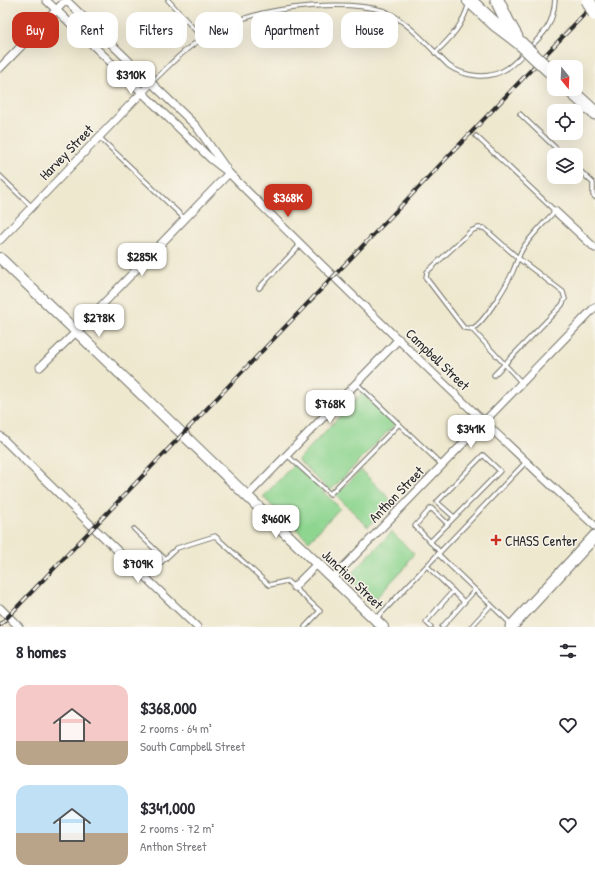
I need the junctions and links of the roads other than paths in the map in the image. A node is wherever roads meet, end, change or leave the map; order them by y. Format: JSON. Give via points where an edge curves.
{"nodes":[{"id":1,"x":46,"y":0,"type":"edge"},
{"id":2,"x":66,"y":0,"type":"edge"},
{"id":3,"x":168,"y":0,"type":"edge"},
{"id":4,"x":469,"y":0,"type":"edge"},
{"id":5,"x":497,"y":0,"type":"edge"},
{"id":6,"x":555,"y":0,"type":"edge"},
{"id":7,"x":588,"y":0,"type":"edge"},
{"id":8,"x":56,"y":10,"type":"junction"},
{"id":9,"x":595,"y":14,"type":"edge"},
{"id":10,"x":243,"y":19,"type":"edge"},
{"id":11,"x":195,"y":30,"type":"edge"},
{"id":12,"x":520,"y":43,"type":"junction"},
{"id":13,"x":195,"y":44,"type":"edge"},
{"id":14,"x":435,"y":53,"type":"junction"},
{"id":15,"x":0,"y":68,"type":"edge"},
{"id":16,"x":547,"y":68,"type":"edge"},
{"id":17,"x":151,"y":82,"type":"junction"},
{"id":18,"x":142,"y":92,"type":"junction"},
{"id":19,"x":577,"y":96,"type":"edge"},
{"id":20,"x":595,"y":113,"type":"edge"},
{"id":21,"x":520,"y":114,"type":"dead end"},
{"id":22,"x":476,"y":136,"type":"dead end"},
{"id":23,"x":99,"y":137,"type":"junction"},
{"id":24,"x":556,"y":148,"type":"edge"},
{"id":25,"x":229,"y":173,"type":"junction"},
{"id":26,"x":583,"y":174,"type":"edge"},
{"id":27,"x":0,"y":176,"type":"edge"},
{"id":28,"x":595,"y":197,"type":"edge"},
{"id":29,"x":32,"y":207,"type":"junction"},
{"id":30,"x":555,"y":211,"type":"junction"},
{"id":31,"x":185,"y":219,"type":"junction"},
{"id":32,"x":0,"y":240,"type":"edge"},
{"id":33,"x":300,"y":245,"type":"junction"},
{"id":34,"x":594,"y":246,"type":"edge"},
{"id":35,"x":0,"y":258,"type":"edge"},
{"id":36,"x":518,"y":258,"type":"junction"},
{"id":37,"x":259,"y":288,"type":"dead end"},
{"id":38,"x":595,"y":307,"type":"edge"},
{"id":39,"x":471,"y":328,"type":"junction"},
{"id":40,"x":76,"y":332,"type":"junction"},
{"id":41,"x":399,"y":339,"type":"junction"},
{"id":42,"x":504,"y":365,"type":"junction"},
{"id":43,"x":40,"y":367,"type":"dead end"},
{"id":44,"x":494,"y":375,"type":"dead end"},
{"id":45,"x":522,"y":382,"type":"junction"},
{"id":46,"x":356,"y":383,"type":"junction"},
{"id":47,"x":484,"y":422,"type":"junction"},
{"id":48,"x":399,"y":424,"type":"junction"},
{"id":49,"x":0,"y":436,"type":"edge"},
{"id":50,"x":287,"y":455,"type":"junction"},
{"id":51,"x":526,"y":462,"type":"junction"},
{"id":52,"x":442,"y":465,"type":"junction"},
{"id":53,"x":247,"y":496,"type":"junction"},
{"id":54,"x":454,"y":517,"type":"junction"},
{"id":55,"x":448,"y":524,"type":"junction"},
{"id":56,"x":595,"y":526,"type":"edge"},
{"id":57,"x":134,"y":529,"type":"dead end"},
{"id":58,"x":595,"y":536,"type":"edge"},
{"id":59,"x":430,"y":542,"type":"junction"},
{"id":60,"x":439,"y":553,"type":"junction"},
{"id":61,"x":165,"y":560,"type":"junction"},
{"id":62,"x":317,"y":564,"type":"junction"},
{"id":63,"x":427,"y":566,"type":"junction"},
{"id":64,"x":145,"y":578,"type":"junction"},
{"id":65,"x":333,"y":578,"type":"junction"},
{"id":66,"x":294,"y":587,"type":"junction"},
{"id":67,"x":475,"y":590,"type":"junction"},
{"id":68,"x":454,"y":591,"type":"junction"},
{"id":69,"x":464,"y":602,"type":"junction"},
{"id":70,"x":491,"y":605,"type":"junction"},
{"id":71,"x":0,"y":608,"type":"edge"},
{"id":72,"x":376,"y":620,"type":"junction"},
{"id":73,"x":512,"y":626,"type":"edge"},
{"id":74,"x":19,"y":627,"type":"edge"},
{"id":75,"x":197,"y":627,"type":"edge"},
{"id":76,"x":304,"y":627,"type":"edge"},
{"id":77,"x":383,"y":627,"type":"edge"},
{"id":78,"x":431,"y":627,"type":"edge"},
{"id":79,"x":442,"y":627,"type":"edge"},
{"id":80,"x":471,"y":627,"type":"edge"}],
"edges":[{"from":1,"to":8,"type":"street"},
{"from":2,"to":8,"type":"street"},
{"from":2,"to":17,"type":"street"},
{"from":3,"to":11,"type":"lane"},
{"from":4,"to":12,"type":"highway"},
{"from":4,"to":14,"type":"lane","via":[[456,31]]},
{"from":5,"to":12,"type":"highway"},
{"from":6,"to":14,"type":"lane","via":[[550,22],[544,32],[512,64],[500,72],[483,76],[459,72]]},
{"from":7,"to":9,"type":"highway","bridge":true},
{"from":8,"to":15,"type":"street"},
{"from":8,"to":18,"type":"street"},
{"from":10,"to":14,"type":"lane","via":[[270,11],[318,3],[366,4],[408,26]]},
{"from":12,"to":16,"type":"highway","bridge":true},
{"from":13,"to":17,"type":"lane"},
{"from":17,"to":18,"type":"street","name":"Harvey Street"},
{"from":17,"to":25,"type":"street","via":[[196,126]]},
{"from":18,"to":23,"type":"street","name":"Harvey Street"},
{"from":18,"to":25,"type":"street","via":[[211,159]]},
{"from":19,"to":20,"type":"highway"},
{"from":21,"to":24,"type":"lane"},
{"from":22,"to":30,"type":"lane"},
{"from":23,"to":29,"type":"street","name":"Harvey Street"},
{"from":23,"to":31,"type":"lane"},
{"from":25,"to":31,"type":"street"},
{"from":25,"to":33,"type":"street","name":"Campbell Street"},
{"from":26,"to":28,"type":"lane","via":[[592,183]]},
{"from":27,"to":29,"type":"lane"},
{"from":29,"to":32,"type":"street","name":"Harvey Street"},
{"from":30,"to":34,"type":"street"},
{"from":30,"to":36,"type":"lane","via":[[524,246]]},
{"from":31,"to":40,"type":"street"},
{"from":33,"to":37,"type":"lane"},
{"from":33,"to":41,"type":"street","name":"Campbell Street"},
{"from":35,"to":40,"type":"street","name":"Junction Street"},
{"from":36,"to":39,"type":"lane","via":[[506,287],[484,317]]},
{"from":36,"to":39,"type":"lane","via":[[484,228],[478,228],[471,230],[427,272],[426,278],[429,283],[464,328]]},
{"from":36,"to":42,"type":"lane","via":[[563,292],[565,299]]},
{"from":38,"to":45,"type":"street","name":"Anthon Street"},
{"from":39,"to":42,"type":"lane"},
{"from":40,"to":43,"type":"street"},
{"from":40,"to":53,"type":"street","name":"Junction Street"},
{"from":41,"to":46,"type":"street"},
{"from":41,"to":47,"type":"street","name":"Campbell Street"},
{"from":42,"to":44,"type":"lane"},
{"from":42,"to":45,"type":"lane"},
{"from":45,"to":47,"type":"street","name":"Anthon Street"},
{"from":46,"to":48,"type":"lane"},
{"from":46,"to":50,"type":"street"},
{"from":47,"to":51,"type":"street","name":"Campbell Street"},
{"from":47,"to":52,"type":"street","name":"Anthon Street"},
{"from":48,"to":50,"type":"lane","via":[[330,494]]},
{"from":48,"to":52,"type":"lane"},
{"from":49,"to":64,"type":"street"},
{"from":50,"to":53,"type":"street"},
{"from":51,"to":56,"type":"street","name":"Campbell Street"},
{"from":51,"to":60,"type":"lane"},
{"from":52,"to":65,"type":"street","name":"Anthon Street"},
{"from":53,"to":62,"type":"street","name":"Junction Street"},
{"from":54,"to":54,"type":"lane","via":[[500,471],[483,455],[437,502]]},
{"from":54,"to":55,"type":"lane"},
{"from":55,"to":59,"type":"lane"},
{"from":55,"to":59,"type":"lane","via":[[431,508],[414,526]]},
{"from":57,"to":61,"type":"lane"},
{"from":58,"to":73,"type":"main road"},
{"from":59,"to":60,"type":"lane"},
{"from":60,"to":63,"type":"lane"},
{"from":60,"to":67,"type":"lane"},
{"from":61,"to":64,"type":"lane"},
{"from":61,"to":66,"type":"lane","via":[[177,548],[215,536],[269,585],[287,581]]},
{"from":62,"to":65,"type":"street","name":"Junction Street"},
{"from":62,"to":66,"type":"street"},
{"from":63,"to":68,"type":"lane"},
{"from":63,"to":72,"type":"lane"},
{"from":64,"to":75,"type":"street"},
{"from":65,"to":72,"type":"street","name":"Junction Street"},
{"from":66,"to":76,"type":"lane","via":[[320,611]]},
{"from":67,"to":69,"type":"lane"},
{"from":67,"to":70,"type":"lane"},
{"from":68,"to":69,"type":"lane"},
{"from":68,"to":78,"type":"lane","via":[[426,622]]},
{"from":69,"to":79,"type":"lane"},
{"from":70,"to":73,"type":"lane"},
{"from":70,"to":80,"type":"lane"},
{"from":71,"to":74,"type":"street"},
{"from":72,"to":77,"type":"street","name":"Junction Street"}]}
